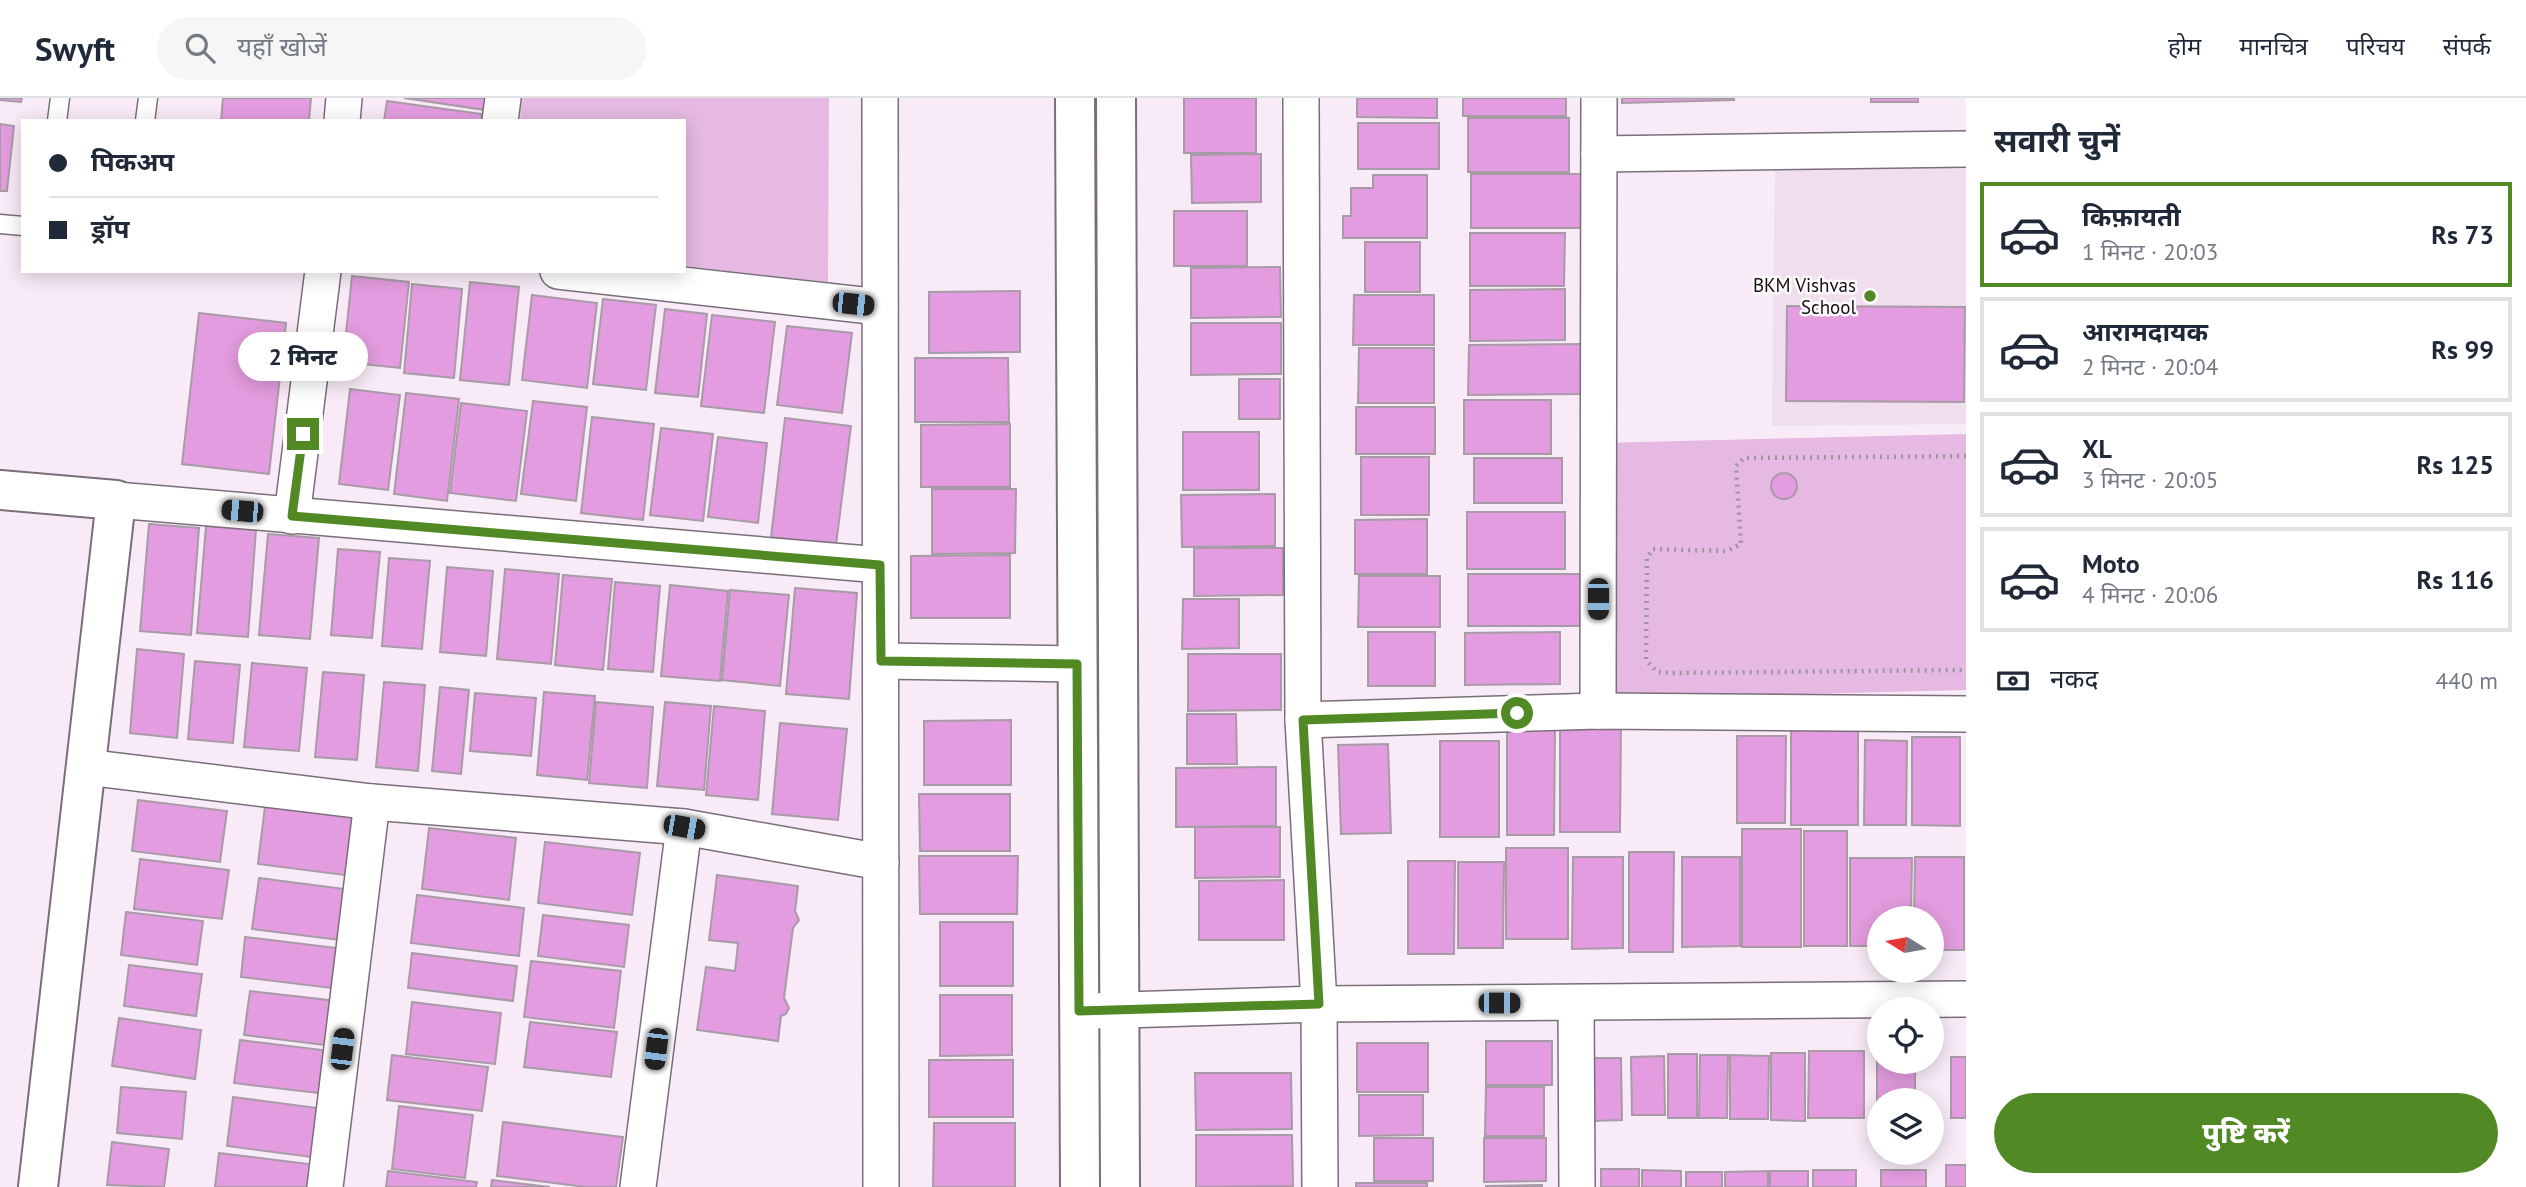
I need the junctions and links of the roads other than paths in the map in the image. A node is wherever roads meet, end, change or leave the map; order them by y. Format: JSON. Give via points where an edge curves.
{"nodes":[{"id":1,"x":60,"y":98,"type":"edge"},
{"id":2,"x":148,"y":98,"type":"edge"},
{"id":3,"x":344,"y":98,"type":"edge"},
{"id":4,"x":503,"y":98,"type":"edge"},
{"id":5,"x":880,"y":98,"type":"edge"},
{"id":6,"x":1075,"y":98,"type":"edge"},
{"id":7,"x":1116,"y":98,"type":"edge"},
{"id":8,"x":1301,"y":98,"type":"edge"},
{"id":9,"x":1599,"y":98,"type":"edge"},
{"id":10,"x":57,"y":119,"type":"edge"},
{"id":11,"x":145,"y":119,"type":"edge"},
{"id":12,"x":342,"y":119,"type":"edge"},
{"id":13,"x":500,"y":119,"type":"edge"},
{"id":14,"x":1966,"y":149,"type":"edge"},
{"id":15,"x":1599,"y":154,"type":"junction"},
{"id":16,"x":0,"y":224,"type":"edge"},
{"id":17,"x":21,"y":226,"type":"edge"},
{"id":18,"x":323,"y":273,"type":"edge"},
{"id":19,"x":576,"y":273,"type":"edge"},
{"id":20,"x":880,"y":307,"type":"junction"},
{"id":21,"x":0,"y":490,"type":"edge"},
{"id":22,"x":116,"y":499,"type":"junction"},
{"id":23,"x":292,"y":516,"type":"junction"},
{"id":24,"x":880,"y":565,"type":"junction"},
{"id":25,"x":881,"y":661,"type":"junction"},
{"id":26,"x":1077,"y":664,"type":"junction"},
{"id":27,"x":1598,"y":711,"type":"junction"},
{"id":28,"x":1966,"y":714,"type":"edge"},
{"id":29,"x":1303,"y":720,"type":"junction"},
{"id":30,"x":86,"y":767,"type":"junction"},
{"id":31,"x":372,"y":802,"type":"junction"},
{"id":32,"x":684,"y":827,"type":"junction"},
{"id":33,"x":881,"y":862,"type":"junction"},
{"id":34,"x":1966,"y":999,"type":"edge"},
{"id":35,"x":1576,"y":1003,"type":"junction"},
{"id":36,"x":1319,"y":1004,"type":"junction"},
{"id":37,"x":1079,"y":1011,"type":"junction"},
{"id":38,"x":1119,"y":1011,"type":"junction"},
{"id":39,"x":38,"y":1187,"type":"edge"},
{"id":40,"x":326,"y":1187,"type":"edge"},
{"id":41,"x":638,"y":1187,"type":"edge"},
{"id":42,"x":881,"y":1187,"type":"edge"},
{"id":43,"x":1080,"y":1187,"type":"edge"},
{"id":44,"x":1120,"y":1187,"type":"edge"},
{"id":45,"x":1320,"y":1187,"type":"edge"},
{"id":46,"x":1577,"y":1187,"type":"edge"}],
"edges":[{"from":1,"to":10,"type":"lane"},
{"from":2,"to":11,"type":"lane"},
{"from":3,"to":12,"type":"street"},
{"from":4,"to":13,"type":"street"},
{"from":5,"to":20,"type":"street"},
{"from":6,"to":26,"type":"street"},
{"from":7,"to":38,"type":"street"},
{"from":8,"to":29,"type":"street"},
{"from":9,"to":15,"type":"street"},
{"from":14,"to":15,"type":"street"},
{"from":15,"to":27,"type":"street"},
{"from":16,"to":17,"type":"lane"},
{"from":18,"to":23,"type":"street"},
{"from":19,"to":20,"type":"street"},
{"from":20,"to":24,"type":"street"},
{"from":21,"to":22,"type":"street"},
{"from":22,"to":23,"type":"street"},
{"from":22,"to":30,"type":"street"},
{"from":23,"to":24,"type":"street"},
{"from":24,"to":25,"type":"street"},
{"from":25,"to":26,"type":"street"},
{"from":25,"to":33,"type":"street"},
{"from":26,"to":37,"type":"street"},
{"from":27,"to":28,"type":"street"},
{"from":27,"to":29,"type":"street"},
{"from":29,"to":36,"type":"street"},
{"from":30,"to":31,"type":"street"},
{"from":30,"to":39,"type":"street"},
{"from":31,"to":32,"type":"street"},
{"from":31,"to":40,"type":"street"},
{"from":32,"to":33,"type":"street"},
{"from":32,"to":41,"type":"street"},
{"from":33,"to":42,"type":"street"},
{"from":34,"to":35,"type":"street"},
{"from":35,"to":36,"type":"street"},
{"from":35,"to":46,"type":"street"},
{"from":36,"to":38,"type":"street"},
{"from":36,"to":45,"type":"street"},
{"from":37,"to":38,"type":"street"},
{"from":37,"to":43,"type":"street"},
{"from":38,"to":44,"type":"street"}]}
